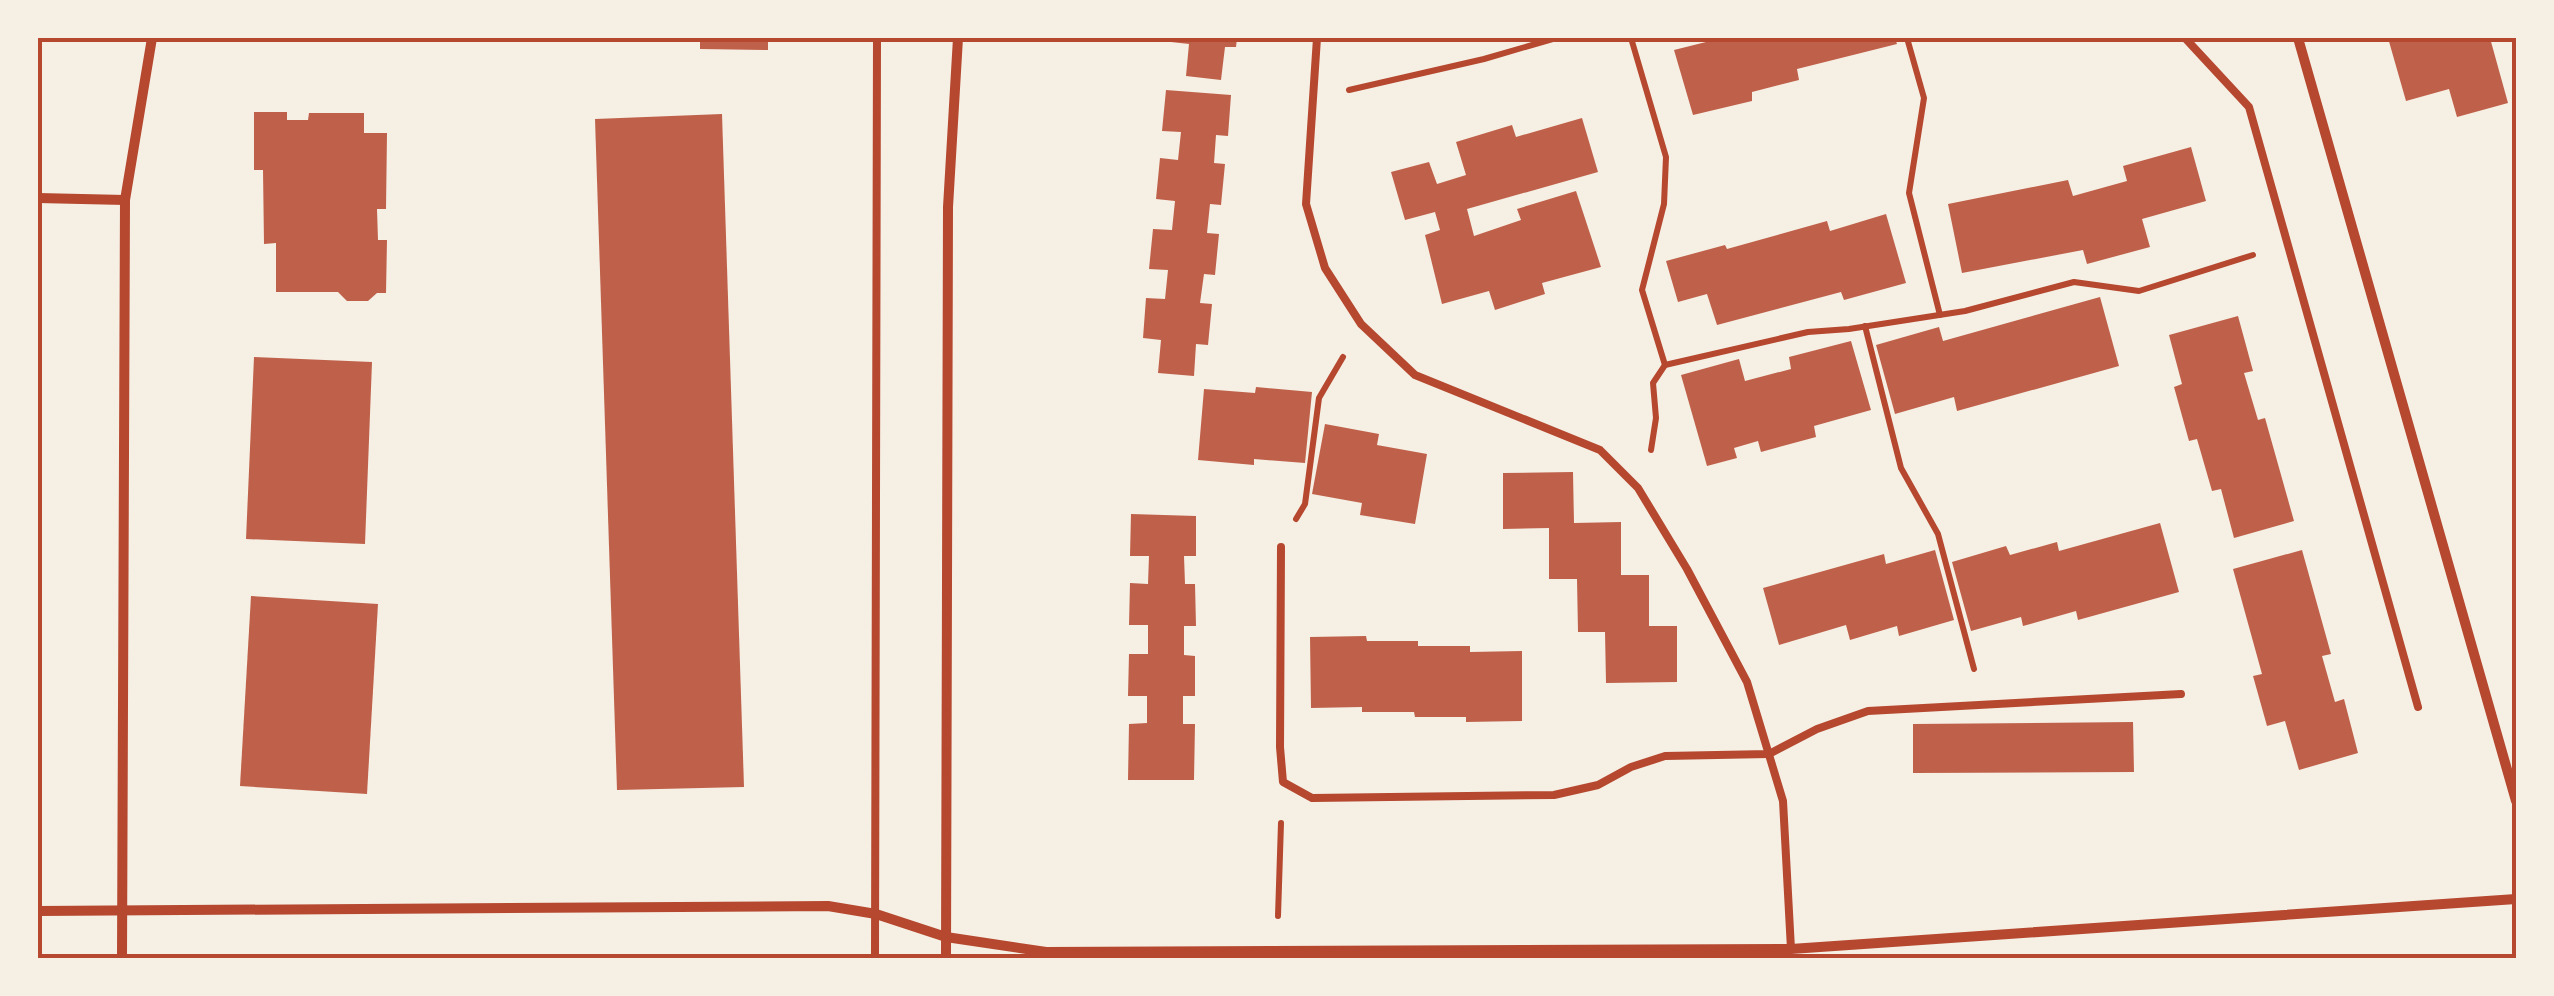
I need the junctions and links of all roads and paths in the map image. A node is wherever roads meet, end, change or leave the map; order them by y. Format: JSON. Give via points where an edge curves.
{"nodes":[{"id":1,"x":152,"y":38,"type":"edge"},
{"id":2,"x":877,"y":38,"type":"edge"},
{"id":3,"x":958,"y":38,"type":"edge"},
{"id":4,"x":1317,"y":38,"type":"edge"},
{"id":5,"x":1556,"y":38,"type":"edge"},
{"id":6,"x":1631,"y":38,"type":"edge"},
{"id":7,"x":1907,"y":38,"type":"edge"},
{"id":8,"x":2185,"y":38,"type":"edge"},
{"id":9,"x":2298,"y":38,"type":"edge"},
{"id":10,"x":1314,"y":91,"type":"junction"},
{"id":11,"x":38,"y":198,"type":"edge"},
{"id":12,"x":125,"y":200,"type":"junction"},
{"id":13,"x":2287,"y":244,"type":"junction"},
{"id":14,"x":1940,"y":315,"type":"junction"},
{"id":15,"x":1362,"y":324,"type":"junction"},
{"id":16,"x":1865,"y":326,"type":"junction"},
{"id":17,"x":1665,"y":365,"type":"junction"},
{"id":18,"x":1638,"y":488,"type":"junction"},
{"id":19,"x":1280,"y":547,"type":"joint"},
{"id":20,"x":2181,"y":694,"type":"dead end"},
{"id":21,"x":1984,"y":704,"type":"junction"},
{"id":22,"x":2418,"y":707,"type":"dead end"},
{"id":23,"x":1769,"y":754,"type":"junction"},
{"id":24,"x":1283,"y":782,"type":"junction"},
{"id":25,"x":2516,"y":801,"type":"edge"},
{"id":26,"x":2516,"y":899,"type":"edge"},
{"id":27,"x":38,"y":911,"type":"edge"},
{"id":28,"x":122,"y":912,"type":"junction"},
{"id":29,"x":876,"y":914,"type":"junction"},
{"id":30,"x":946,"y":938,"type":"junction"},
{"id":31,"x":1277,"y":950,"type":"junction"},
{"id":32,"x":1791,"y":954,"type":"edge"},
{"id":33,"x":122,"y":958,"type":"edge"},
{"id":34,"x":875,"y":958,"type":"edge"},
{"id":35,"x":946,"y":958,"type":"edge"}],
"edges":[{"from":1,"to":12,"type":"street"},
{"from":2,"to":29,"type":"lane"},
{"from":3,"to":30,"type":"street","via":[[948,207]]},
{"from":4,"to":10,"type":"lane"},
{"from":5,"to":10,"type":"path","via":[[1360,89]]},
{"from":6,"to":17,"type":"path","via":[[1666,157],[1664,204],[1642,290]]},
{"from":7,"to":14,"type":"path","via":[[1924,98],[1909,193]]},
{"from":8,"to":13,"type":"lane","via":[[2249,107]]},
{"from":9,"to":25,"type":"street"},
{"from":10,"to":15,"type":"lane","via":[[1306,204],[1325,268]]},
{"from":11,"to":12,"type":"street"},
{"from":12,"to":28,"type":"street"},
{"from":13,"to":14,"type":"path","via":[[2138,292],[2074,282]]},
{"from":13,"to":22,"type":"lane"},
{"from":14,"to":16,"type":"path"},
{"from":15,"to":18,"type":"lane","via":[[1415,375],[1600,450]]},
{"from":15,"to":19,"type":"path","via":[[1320,398],[1305,504]]},
{"from":16,"to":17,"type":"path","via":[[1808,332]]},
{"from":16,"to":21,"type":"path","via":[[1901,468],[1938,534]]},
{"from":17,"to":18,"type":"path","via":[[1653,383],[1656,418]]},
{"from":18,"to":23,"type":"lane","via":[[1747,682]]},
{"from":19,"to":24,"type":"lane"},
{"from":20,"to":21,"type":"lane"},
{"from":21,"to":23,"type":"lane","via":[[1868,711]]},
{"from":23,"to":24,"type":"lane","via":[[1665,756],[1598,785],[1554,795],[1312,798]]},
{"from":23,"to":32,"type":"lane","via":[[1783,801]]},
{"from":24,"to":31,"type":"path"},
{"from":26,"to":32,"type":"street"},
{"from":27,"to":28,"type":"street"},
{"from":28,"to":29,"type":"street","via":[[828,906]]},
{"from":28,"to":33,"type":"street"},
{"from":29,"to":30,"type":"street"},
{"from":29,"to":34,"type":"lane"},
{"from":30,"to":31,"type":"street","via":[[1046,952]]},
{"from":30,"to":35,"type":"street"},
{"from":31,"to":32,"type":"street"}]}
